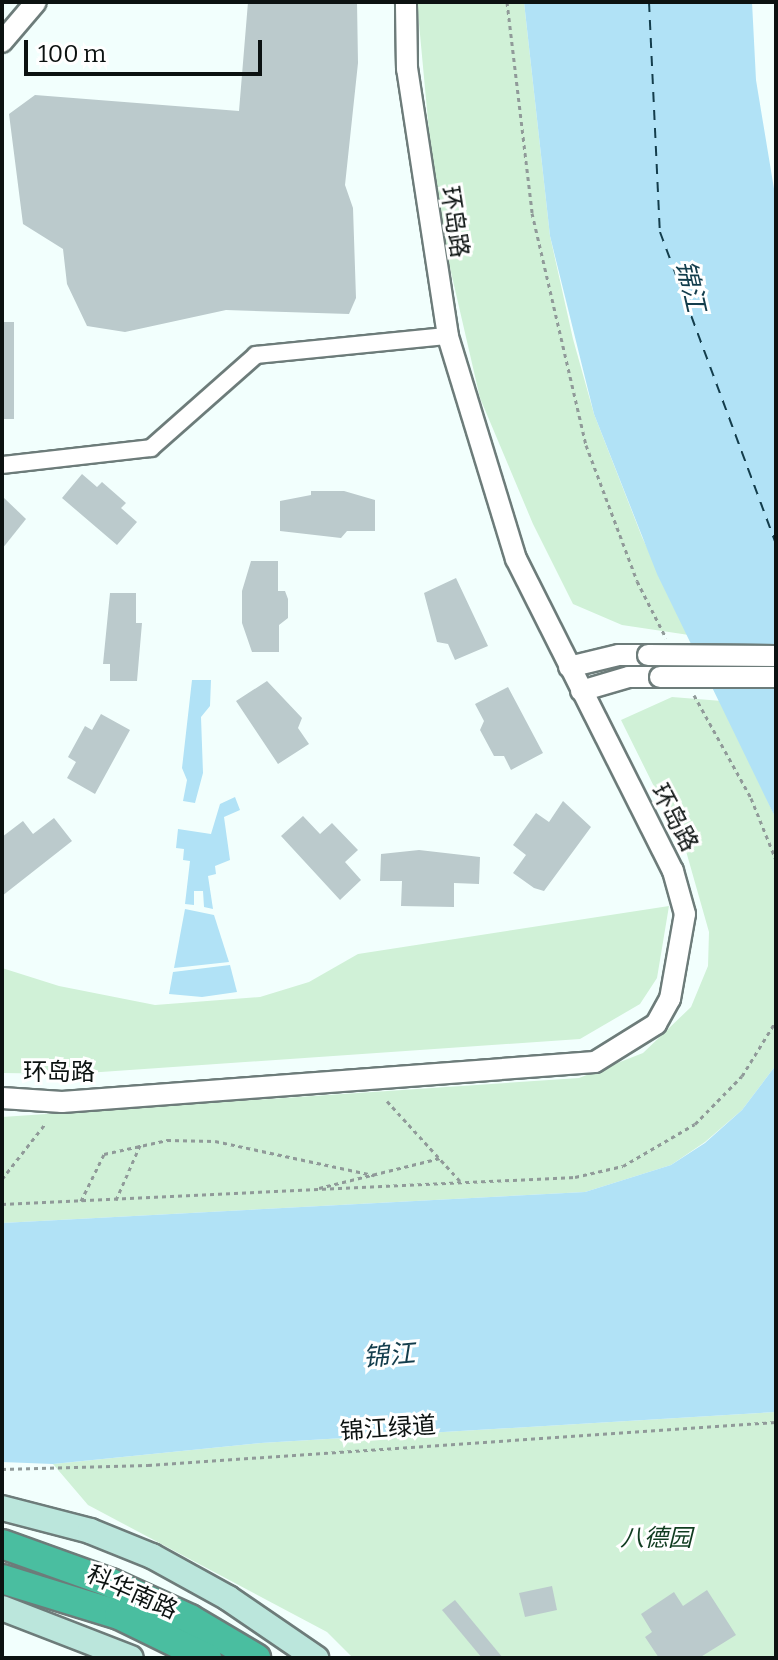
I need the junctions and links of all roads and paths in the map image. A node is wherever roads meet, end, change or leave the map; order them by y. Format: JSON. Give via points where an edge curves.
{"nodes":[{"id":1,"x":36,"y":2,"type":"edge"},
{"id":2,"x":406,"y":2,"type":"edge"},
{"id":3,"x":507,"y":2,"type":"edge"},
{"id":4,"x":2,"y":42,"type":"edge"},
{"id":5,"x":448,"y":336,"type":"junction"},
{"id":6,"x":2,"y":465,"type":"edge"},
{"id":7,"x":671,"y":650,"type":"dead end"},
{"id":8,"x":776,"y":656,"type":"edge"},
{"id":9,"x":569,"y":667,"type":"junction"},
{"id":10,"x":776,"y":677,"type":"edge"},
{"id":11,"x":581,"y":691,"type":"junction"},
{"id":12,"x":692,"y":691,"type":"dead end"},
{"id":13,"x":776,"y":860,"type":"edge"},
{"id":14,"x":776,"y":1021,"type":"edge"},
{"id":15,"x":2,"y":1098,"type":"edge"},
{"id":16,"x":387,"y":1101,"type":"dead end"},
{"id":17,"x":45,"y":1124,"type":"dead end"},
{"id":18,"x":141,"y":1143,"type":"junction"},
{"id":19,"x":440,"y":1158,"type":"junction"},
{"id":20,"x":374,"y":1175,"type":"junction"},
{"id":21,"x":2,"y":1179,"type":"edge"},
{"id":22,"x":461,"y":1183,"type":"junction"},
{"id":23,"x":312,"y":1190,"type":"junction"},
{"id":24,"x":116,"y":1200,"type":"junction"},
{"id":25,"x":80,"y":1203,"type":"junction"},
{"id":26,"x":2,"y":1204,"type":"edge"},
{"id":27,"x":776,"y":1422,"type":"edge"},
{"id":28,"x":2,"y":1469,"type":"edge"},
{"id":29,"x":2,"y":1508,"type":"edge"},
{"id":30,"x":2,"y":1542,"type":"edge"},
{"id":31,"x":10,"y":1583,"type":"edge"},
{"id":32,"x":2,"y":1608,"type":"edge"},
{"id":33,"x":131,"y":1658,"type":"edge"},
{"id":34,"x":207,"y":1658,"type":"edge"},
{"id":35,"x":256,"y":1658,"type":"edge"},
{"id":36,"x":316,"y":1658,"type":"edge"}],
"edges":[{"from":1,"to":4,"type":"street"},
{"from":2,"to":5,"type":"street","name":"环岛路","via":[[407,69]]},
{"from":3,"to":7,"type":"path","via":[[532,213],[586,445],[637,581]]},
{"from":5,"to":6,"type":"street","via":[[256,355],[151,448]]},
{"from":5,"to":9,"type":"street","name":"环岛路","via":[[516,559]]},
{"from":8,"to":9,"type":"street","bridge":true,"via":[[619,655]]},
{"from":9,"to":11,"type":"street","name":"环岛路"},
{"from":10,"to":11,"type":"street","bridge":true,"via":[[629,677]]},
{"from":11,"to":15,"type":"street","name":"环岛路","via":[[673,871],[685,914],[670,999],[656,1024],[625,1048],[595,1062],[551,1066],[62,1102]]},
{"from":12,"to":13,"type":"path","via":[[751,798]]},
{"from":14,"to":22,"type":"path","via":[[742,1076],[695,1124],[623,1166],[575,1177]]},
{"from":16,"to":19,"type":"path"},
{"from":17,"to":21,"type":"path"},
{"from":18,"to":20,"type":"path","via":[[215,1141]]},
{"from":18,"to":24,"type":"path"},
{"from":18,"to":25,"type":"path","via":[[104,1154]]},
{"from":19,"to":20,"type":"path"},
{"from":19,"to":22,"type":"path"},
{"from":20,"to":23,"type":"path"},
{"from":22,"to":23,"type":"path"},
{"from":23,"to":24,"type":"path"},
{"from":24,"to":25,"type":"path"},
{"from":25,"to":26,"type":"path"},
{"from":27,"to":28,"type":"path","name":"锦江绿道","via":[[148,1465]]},
{"from":29,"to":36,"type":"main road","via":[[90,1531],[152,1556],[228,1598]]},
{"from":30,"to":35,"type":"highway","name":"科华南路","via":[[190,1619]]},
{"from":31,"to":34,"type":"highway","name":"科华南路","via":[[119,1615]]},
{"from":32,"to":33,"type":"main road"}]}
